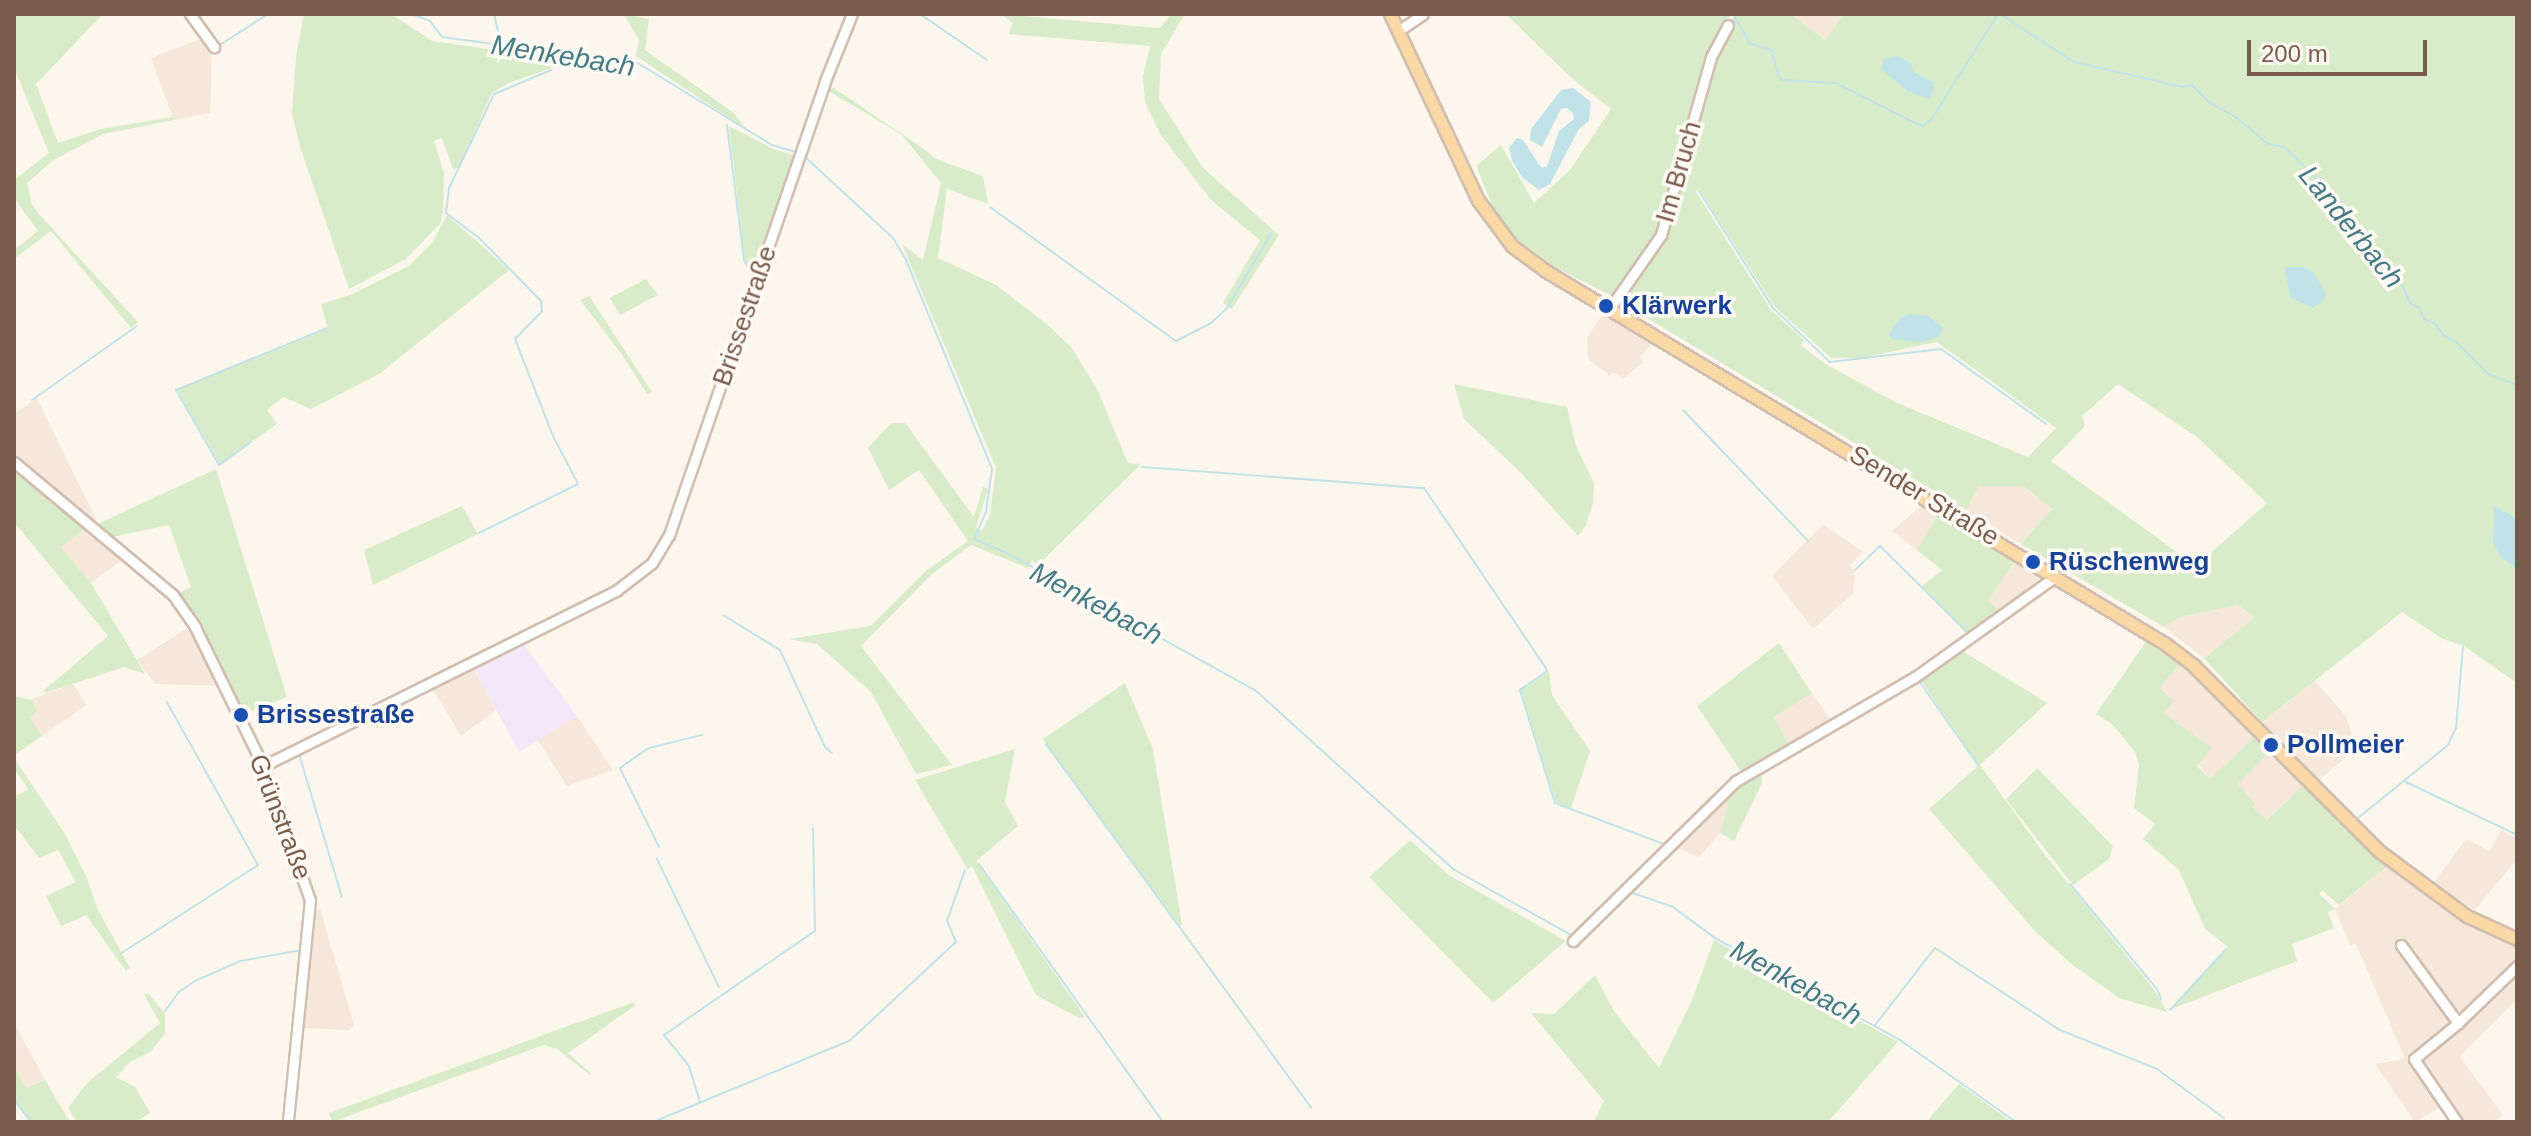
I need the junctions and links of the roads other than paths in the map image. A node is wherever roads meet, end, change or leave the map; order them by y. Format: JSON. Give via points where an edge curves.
{"nodes":[{"id":1,"x":190,"y":14,"type":"edge"},
{"id":2,"x":852,"y":14,"type":"edge"},
{"id":3,"x":1390,"y":14,"type":"edge"},
{"id":4,"x":1423,"y":14,"type":"edge"},
{"id":5,"x":1728,"y":25,"type":"dead end"},
{"id":6,"x":1398,"y":31,"type":"junction"},
{"id":7,"x":214,"y":47,"type":"dead end"},
{"id":8,"x":1610,"y":308,"type":"junction"},
{"id":9,"x":14,"y":462,"type":"edge"},
{"id":10,"x":2056,"y":576,"type":"junction"},
{"id":11,"x":263,"y":766,"type":"junction"},
{"id":12,"x":2517,"y":939,"type":"edge"},
{"id":13,"x":1573,"y":941,"type":"dead end"},
{"id":14,"x":2401,"y":945,"type":"dead end"},
{"id":15,"x":2517,"y":966,"type":"edge"},
{"id":16,"x":2458,"y":1023,"type":"junction"},
{"id":17,"x":288,"y":1122,"type":"edge"},
{"id":18,"x":2457,"y":1122,"type":"edge"}],
"edges":[{"from":1,"to":7,"type":"street"},
{"from":2,"to":11,"type":"street","name":"Brissestraße","via":[[669,535],[652,563],[617,590]]},
{"from":3,"to":6,"type":"main road","name":"Sender Straße"},
{"from":4,"to":6,"type":"street"},
{"from":5,"to":8,"type":"street","name":"Im Bruch","via":[[1711,57],[1661,235]]},
{"from":6,"to":8,"type":"main road","name":"Sender Straße","via":[[1478,200],[1499,231],[1529,259]]},
{"from":8,"to":10,"type":"main road","name":"Sender Straße"},
{"from":9,"to":11,"type":"street","name":"Grünstraße","via":[[173,595],[195,627]]},
{"from":10,"to":12,"type":"main road","name":"Sender Straße","via":[[2194,666],[2379,851],[2467,916]]},
{"from":10,"to":13,"type":"street","via":[[1915,677],[1736,781]]},
{"from":11,"to":17,"type":"street","name":"Grünstraße","via":[[310,900]]},
{"from":14,"to":16,"type":"street"},
{"from":15,"to":16,"type":"street"},
{"from":16,"to":18,"type":"street","via":[[2414,1059]]}]}
